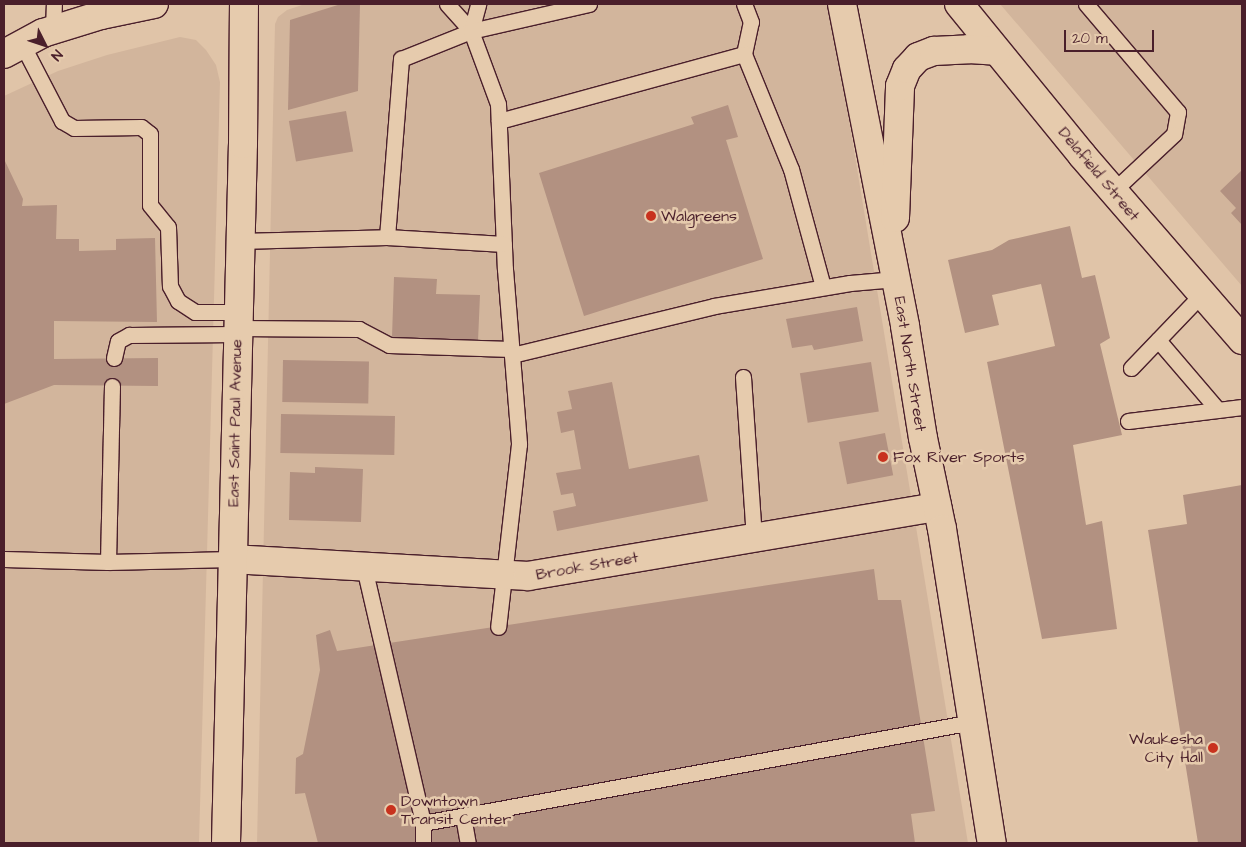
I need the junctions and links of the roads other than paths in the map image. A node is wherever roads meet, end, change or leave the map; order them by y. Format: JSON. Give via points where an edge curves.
{"nodes":[{"id":1,"x":154,"y":4,"type":"edge"},
{"id":2,"x":244,"y":4,"type":"edge"},
{"id":3,"x":447,"y":4,"type":"edge"},
{"id":4,"x":478,"y":4,"type":"edge"},
{"id":5,"x":589,"y":4,"type":"edge"},
{"id":6,"x":744,"y":4,"type":"edge"},
{"id":7,"x":842,"y":4,"type":"edge"},
{"id":8,"x":959,"y":4,"type":"edge"},
{"id":9,"x":1086,"y":4,"type":"edge"},
{"id":10,"x":54,"y":17,"type":"edge"},
{"id":11,"x":471,"y":31,"type":"junction"},
{"id":12,"x":13,"y":49,"type":"edge"},
{"id":13,"x":996,"y":51,"type":"junction"},
{"id":14,"x":744,"y":54,"type":"junction"},
{"id":15,"x":499,"y":121,"type":"junction"},
{"id":16,"x":1113,"y":191,"type":"junction"},
{"id":17,"x":387,"y":237,"type":"junction"},
{"id":18,"x":239,"y":242,"type":"junction"},
{"id":19,"x":504,"y":244,"type":"junction"},
{"id":20,"x":896,"y":279,"type":"junction"},
{"id":21,"x":823,"y":287,"type":"junction"},
{"id":22,"x":1202,"y":294,"type":"junction"},
{"id":23,"x":238,"y":325,"type":"junction"},
{"id":24,"x":1158,"y":340,"type":"junction"},
{"id":25,"x":1242,"y":340,"type":"edge"},
{"id":26,"x":512,"y":352,"type":"junction"},
{"id":27,"x":114,"y":358,"type":"dead end"},
{"id":28,"x":1131,"y":368,"type":"dead end"},
{"id":29,"x":743,"y":377,"type":"dead end"},
{"id":30,"x":112,"y":386,"type":"dead end"},
{"id":31,"x":1242,"y":407,"type":"edge"},
{"id":32,"x":1218,"y":410,"type":"junction"},
{"id":33,"x":1128,"y":421,"type":"dead end"},
{"id":34,"x":937,"y":507,"type":"junction"},
{"id":35,"x":754,"y":538,"type":"junction"},
{"id":36,"x":4,"y":559,"type":"edge"},
{"id":37,"x":232,"y":559,"type":"junction"},
{"id":38,"x":108,"y":562,"type":"junction"},
{"id":39,"x":364,"y":568,"type":"junction"},
{"id":40,"x":504,"y":576,"type":"junction"},
{"id":41,"x":498,"y":627,"type":"dead end"},
{"id":42,"x":972,"y":722,"type":"junction"},
{"id":43,"x":463,"y":816,"type":"junction"},
{"id":44,"x":423,"y":823,"type":"junction"},
{"id":45,"x":226,"y":843,"type":"edge"},
{"id":46,"x":423,"y":843,"type":"edge"},
{"id":47,"x":468,"y":843,"type":"edge"},
{"id":48,"x":992,"y":843,"type":"edge"}],
"edges":[{"from":1,"to":10,"type":"main road","via":[[101,15]]},
{"from":2,"to":18,"type":"main road","name":"East Saint Paul Avenue"},
{"from":3,"to":11,"type":"lane"},
{"from":4,"to":11,"type":"lane"},
{"from":5,"to":11,"type":"lane"},
{"from":6,"to":14,"type":"lane","via":[[751,22]]},
{"from":7,"to":20,"type":"main road","name":"East North Street"},
{"from":8,"to":13,"type":"main road","name":"Delafield Street"},
{"from":9,"to":16,"type":"lane","via":[[1178,112],[1174,134]]},
{"from":10,"to":12,"type":"main road"},
{"from":11,"to":15,"type":"lane","via":[[498,104]]},
{"from":11,"to":17,"type":"lane","via":[[401,59]]},
{"from":12,"to":23,"type":"lane","via":[[62,121],[74,128],[141,127],[150,134],[150,205],[168,227],[170,286],[178,301],[195,312]]},
{"from":13,"to":16,"type":"main road","name":"Delafield Street"},
{"from":13,"to":20,"type":"main road","via":[[934,51],[918,57],[907,69],[900,86],[898,123]]},
{"from":14,"to":15,"type":"lane"},
{"from":14,"to":21,"type":"lane","via":[[791,169]]},
{"from":15,"to":19,"type":"lane"},
{"from":16,"to":22,"type":"main road","name":"Delafield Street"},
{"from":17,"to":18,"type":"lane"},
{"from":17,"to":19,"type":"lane"},
{"from":18,"to":23,"type":"main road","name":"East Saint Paul Avenue"},
{"from":19,"to":26,"type":"lane"},
{"from":20,"to":21,"type":"lane"},
{"from":20,"to":34,"type":"main road","name":"East North Street"},
{"from":21,"to":26,"type":"lane","via":[[714,306]]},
{"from":22,"to":24,"type":"lane"},
{"from":22,"to":25,"type":"main road","name":"Delafield Street"},
{"from":23,"to":26,"type":"lane","via":[[359,329],[389,345]]},
{"from":23,"to":27,"type":"lane","via":[[129,334],[118,341]]},
{"from":23,"to":37,"type":"main road","name":"East Saint Paul Avenue"},
{"from":24,"to":28,"type":"lane"},
{"from":24,"to":32,"type":"lane"},
{"from":26,"to":40,"type":"lane","via":[[519,444]]},
{"from":29,"to":35,"type":"lane"},
{"from":30,"to":38,"type":"lane"},
{"from":31,"to":32,"type":"lane"},
{"from":32,"to":33,"type":"lane"},
{"from":34,"to":35,"type":"main road","name":"Brook Street"},
{"from":34,"to":42,"type":"main road","name":"East North Street"},
{"from":35,"to":40,"type":"main road","name":"Brook Street","via":[[528,576]]},
{"from":36,"to":38,"type":"lane"},
{"from":37,"to":38,"type":"lane"},
{"from":37,"to":39,"type":"main road","name":"Brook Street"},
{"from":37,"to":45,"type":"main road","name":"East Saint Paul Avenue"},
{"from":39,"to":40,"type":"main road","name":"Brook Street"},
{"from":39,"to":44,"type":"lane"},
{"from":40,"to":41,"type":"lane"},
{"from":42,"to":43,"type":"lane"},
{"from":42,"to":48,"type":"main road","name":"East North Street"},
{"from":43,"to":44,"type":"lane"},
{"from":43,"to":47,"type":"lane"},
{"from":44,"to":46,"type":"lane"}]}
